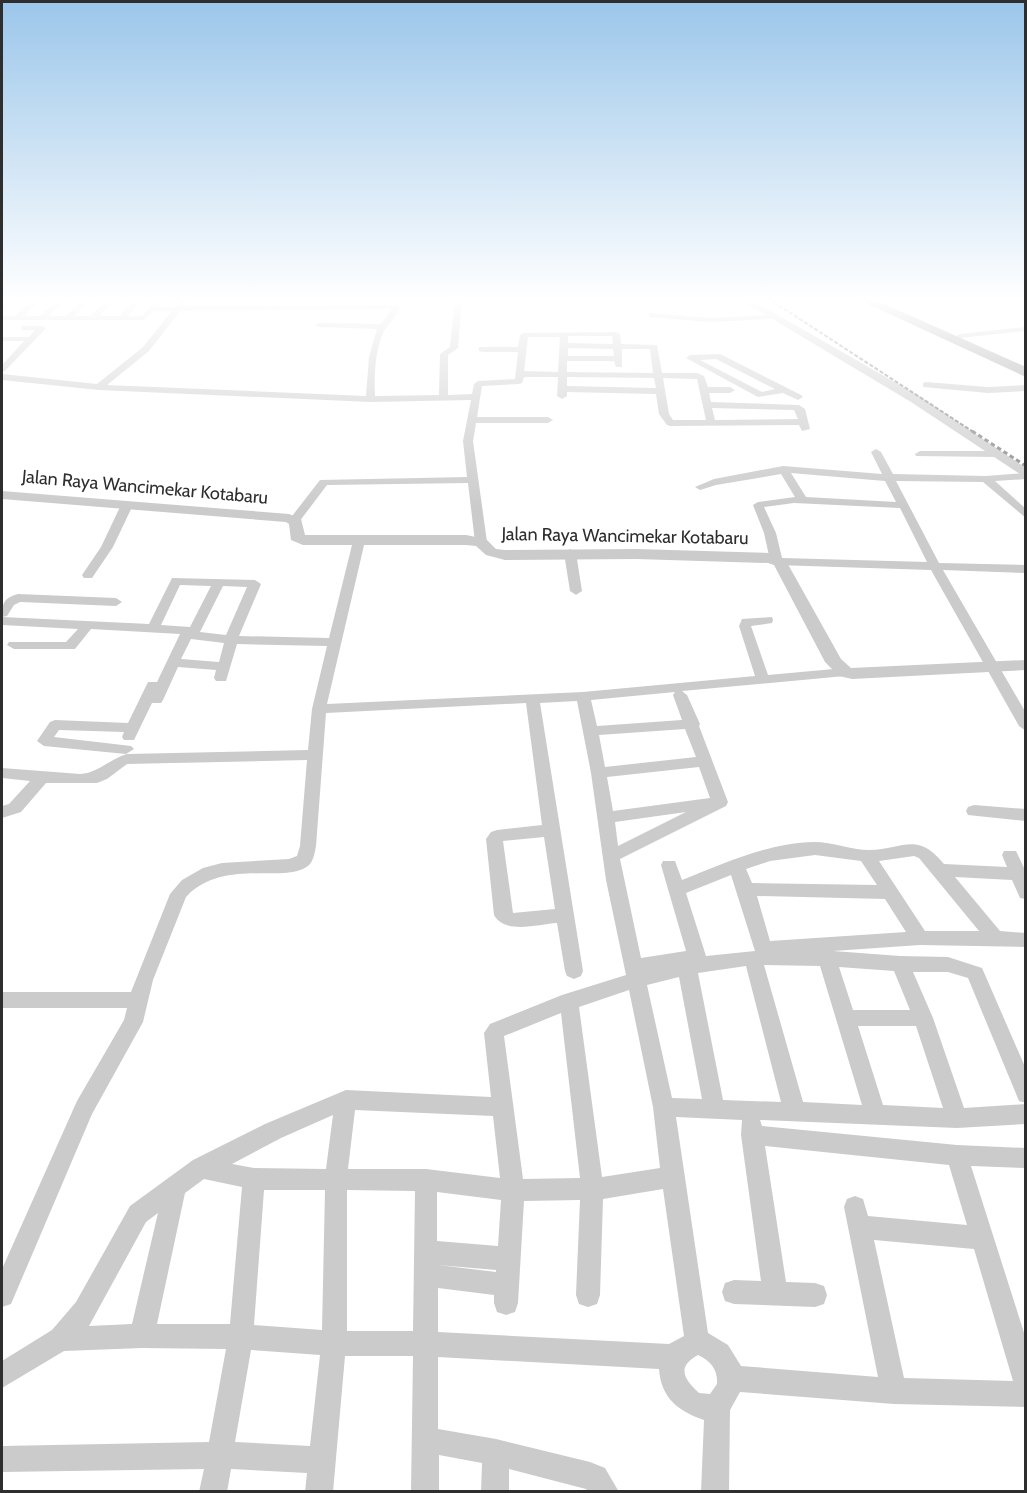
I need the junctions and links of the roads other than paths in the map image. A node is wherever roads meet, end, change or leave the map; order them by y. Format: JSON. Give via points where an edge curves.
{"nodes":[{"id":1,"x":2,"y":369,"type":"edge"},
{"id":2,"x":122,"y":369,"type":"edge"},
{"id":3,"x":372,"y":369,"type":"edge"},
{"id":4,"x":444,"y":369,"type":"edge"},
{"id":5,"x":521,"y":369,"type":"edge"},
{"id":6,"x":562,"y":369,"type":"edge"},
{"id":7,"x":658,"y":369,"type":"edge"},
{"id":8,"x":709,"y":369,"type":"edge"},
{"id":9,"x":742,"y":369,"type":"edge"},
{"id":10,"x":863,"y":369,"type":"edge"},
{"id":11,"x":715,"y":372,"type":"junction"},
{"id":12,"x":520,"y":374,"type":"junction"},
{"id":13,"x":562,"y":374,"type":"junction"},
{"id":14,"x":659,"y":375,"type":"junction"},
{"id":15,"x":699,"y":376,"type":"junction"},
{"id":16,"x":926,"y":385,"type":"dead end"},
{"id":17,"x":99,"y":387,"type":"junction"},
{"id":18,"x":1026,"y":388,"type":"edge"},
{"id":19,"x":704,"y":390,"type":"junction"},
{"id":20,"x":730,"y":390,"type":"dead end"},
{"id":21,"x":784,"y":390,"type":"junction"},
{"id":22,"x":662,"y":391,"type":"junction"},
{"id":23,"x":799,"y":396,"type":"dead end"},
{"id":24,"x":476,"y":397,"type":"junction"},
{"id":25,"x":443,"y":398,"type":"junction"},
{"id":26,"x":371,"y":399,"type":"junction"},
{"id":27,"x":707,"y":405,"type":"junction"},
{"id":28,"x":472,"y":420,"type":"junction"},
{"id":29,"x":548,"y":420,"type":"dead end"},
{"id":30,"x":711,"y":422,"type":"junction"},
{"id":31,"x":876,"y":452,"type":"dead end"},
{"id":32,"x":920,"y":454,"type":"dead end"},
{"id":33,"x":997,"y":454,"type":"junction"},
{"id":34,"x":783,"y":470,"type":"junction"},
{"id":35,"x":1026,"y":475,"type":"edge"},
{"id":36,"x":888,"y":476,"type":"junction"},
{"id":37,"x":986,"y":479,"type":"junction"},
{"id":38,"x":473,"y":480,"type":"junction"},
{"id":39,"x":700,"y":487,"type":"dead end"},
{"id":40,"x":2,"y":495,"type":"edge"},
{"id":41,"x":802,"y":499,"type":"junction"},
{"id":42,"x":903,"y":505,"type":"junction"},
{"id":43,"x":126,"y":507,"type":"junction"},
{"id":44,"x":1024,"y":512,"type":"edge"},
{"id":45,"x":295,"y":520,"type":"junction"},
{"id":46,"x":359,"y":541,"type":"junction"},
{"id":47,"x":481,"y":542,"type":"junction"},
{"id":48,"x":570,"y":553,"type":"junction"},
{"id":49,"x":778,"y":561,"type":"junction"},
{"id":50,"x":937,"y":568,"type":"junction"},
{"id":51,"x":1026,"y":569,"type":"edge"},
{"id":52,"x":88,"y":575,"type":"dead end"},
{"id":53,"x":219,"y":582,"type":"junction"},
{"id":54,"x":576,"y":591,"type":"dead end"},
{"id":55,"x":2,"y":613,"type":"edge"},
{"id":56,"x":767,"y":620,"type":"dead end"},
{"id":57,"x":2,"y":621,"type":"edge"},
{"id":58,"x":86,"y":627,"type":"junction"},
{"id":59,"x":101,"y":627,"type":"junction"},
{"id":60,"x":153,"y":629,"type":"junction"},
{"id":61,"x":189,"y":634,"type":"junction"},
{"id":62,"x":231,"y":640,"type":"junction"},
{"id":63,"x":335,"y":642,"type":"junction"},
{"id":64,"x":14,"y":645,"type":"dead end"},
{"id":65,"x":175,"y":663,"type":"junction"},
{"id":66,"x":1026,"y":665,"type":"edge"},
{"id":67,"x":991,"y":666,"type":"junction"},
{"id":68,"x":845,"y":672,"type":"junction"},
{"id":69,"x":763,"y":679,"type":"junction"},
{"id":70,"x":681,"y":695,"type":"dead end"},
{"id":71,"x":583,"y":696,"type":"junction"},
{"id":72,"x":532,"y":698,"type":"junction"},
{"id":73,"x":320,"y":709,"type":"junction"},
{"id":74,"x":693,"y":724,"type":"junction"},
{"id":75,"x":1026,"y":726,"type":"edge"},
{"id":76,"x":132,"y":728,"type":"junction"},
{"id":77,"x":590,"y":731,"type":"junction"},
{"id":78,"x":124,"y":755,"type":"junction"},
{"id":79,"x":315,"y":755,"type":"junction"},
{"id":80,"x":705,"y":761,"type":"junction"},
{"id":81,"x":2,"y":773,"type":"edge"},
{"id":82,"x":599,"y":773,"type":"junction"},
{"id":83,"x":44,"y":776,"type":"junction"},
{"id":84,"x":720,"y":802,"type":"junction"},
{"id":85,"x":2,"y":812,"type":"edge"},
{"id":86,"x":974,"y":812,"type":"dead end"},
{"id":87,"x":1026,"y":815,"type":"edge"},
{"id":88,"x":606,"y":818,"type":"junction"},
{"id":89,"x":550,"y":830,"type":"junction"},
{"id":90,"x":1010,"y":855,"type":"dead end"},
{"id":91,"x":612,"y":856,"type":"junction"},
{"id":92,"x":867,"y":856,"type":"junction"},
{"id":93,"x":669,"y":865,"type":"dead end"},
{"id":94,"x":736,"y":866,"type":"junction"},
{"id":95,"x":941,"y":870,"type":"junction"},
{"id":96,"x":1018,"y":874,"type":"junction"},
{"id":97,"x":679,"y":889,"type":"junction"},
{"id":98,"x":746,"y":889,"type":"junction"},
{"id":99,"x":890,"y":892,"type":"junction"},
{"id":100,"x":1026,"y":893,"type":"edge"},
{"id":101,"x":566,"y":915,"type":"junction"},
{"id":102,"x":920,"y":938,"type":"junction"},
{"id":103,"x":995,"y":938,"type":"junction"},
{"id":104,"x":1026,"y":940,"type":"edge"},
{"id":105,"x":758,"y":953,"type":"junction"},
{"id":106,"x":826,"y":956,"type":"junction"},
{"id":107,"x":692,"y":962,"type":"junction"},
{"id":108,"x":900,"y":964,"type":"junction"},
{"id":109,"x":574,"y":972,"type":"dead end"},
{"id":110,"x":634,"y":975,"type":"junction"},
{"id":111,"x":2,"y":999,"type":"edge"},
{"id":112,"x":139,"y":1000,"type":"junction"},
{"id":113,"x":569,"y":1001,"type":"junction"},
{"id":114,"x":847,"y":1018,"type":"junction"},
{"id":115,"x":923,"y":1018,"type":"junction"},
{"id":116,"x":1026,"y":1094,"type":"edge"},
{"id":117,"x":346,"y":1100,"type":"junction"},
{"id":118,"x":502,"y":1107,"type":"junction"},
{"id":119,"x":664,"y":1107,"type":"junction"},
{"id":120,"x":714,"y":1109,"type":"junction"},
{"id":121,"x":795,"y":1113,"type":"junction"},
{"id":122,"x":1026,"y":1114,"type":"edge"},
{"id":123,"x":876,"y":1115,"type":"junction"},
{"id":124,"x":957,"y":1118,"type":"junction"},
{"id":125,"x":957,"y":1155,"type":"junction"},
{"id":126,"x":1026,"y":1158,"type":"edge"},
{"id":127,"x":201,"y":1168,"type":"junction"},
{"id":128,"x":336,"y":1178,"type":"junction"},
{"id":129,"x":672,"y":1178,"type":"junction"},
{"id":130,"x":254,"y":1179,"type":"junction"},
{"id":131,"x":426,"y":1180,"type":"junction"},
{"id":132,"x":592,"y":1187,"type":"junction"},
{"id":133,"x":175,"y":1189,"type":"junction"},
{"id":134,"x":513,"y":1190,"type":"junction"},
{"id":135,"x":983,"y":1238,"type":"junction"},
{"id":136,"x":508,"y":1259,"type":"junction"},
{"id":137,"x":426,"y":1264,"type":"junction"},
{"id":138,"x":734,"y":1292,"type":"dead end"},
{"id":139,"x":775,"y":1292,"type":"junction"},
{"id":140,"x":815,"y":1294,"type":"dead end"},
{"id":141,"x":2,"y":1295,"type":"edge"},
{"id":142,"x":588,"y":1295,"type":"dead end"},
{"id":143,"x":142,"y":1336,"type":"junction"},
{"id":144,"x":241,"y":1337,"type":"junction"},
{"id":145,"x":61,"y":1339,"type":"junction"},
{"id":146,"x":697,"y":1342,"type":"junction"},
{"id":147,"x":334,"y":1343,"type":"junction"},
{"id":148,"x":425,"y":1344,"type":"junction"},
{"id":149,"x":674,"y":1357,"type":"junction"},
{"id":150,"x":2,"y":1376,"type":"edge"},
{"id":151,"x":731,"y":1378,"type":"junction"},
{"id":152,"x":1026,"y":1381,"type":"edge"},
{"id":153,"x":894,"y":1391,"type":"junction"},
{"id":154,"x":1026,"y":1394,"type":"edge"},
{"id":155,"x":717,"y":1405,"type":"junction"},
{"id":156,"x":426,"y":1440,"type":"junction"},
{"id":157,"x":496,"y":1452,"type":"junction"},
{"id":158,"x":217,"y":1455,"type":"junction"},
{"id":159,"x":2,"y":1459,"type":"edge"},
{"id":160,"x":322,"y":1460,"type":"junction"},
{"id":161,"x":213,"y":1491,"type":"edge"},
{"id":162,"x":319,"y":1491,"type":"edge"},
{"id":163,"x":425,"y":1491,"type":"edge"},
{"id":164,"x":495,"y":1491,"type":"edge"},
{"id":165,"x":605,"y":1491,"type":"edge"},
{"id":166,"x":715,"y":1491,"type":"edge"}],
"edges":[{"from":1,"to":17,"type":"street"},
{"from":2,"to":17,"type":"street"},
{"from":3,"to":26,"type":"street"},
{"from":4,"to":25,"type":"street"},
{"from":5,"to":12,"type":"street"},
{"from":6,"to":13,"type":"street"},
{"from":7,"to":14,"type":"street"},
{"from":8,"to":11,"type":"street"},
{"from":9,"to":21,"type":"street"},
{"from":10,"to":33,"type":"street"},
{"from":11,"to":15,"type":"street"},
{"from":11,"to":21,"type":"street","via":[[761,395]]},
{"from":12,"to":13,"type":"street"},
{"from":12,"to":24,"type":"street","via":[[517,382],[480,383]]},
{"from":13,"to":14,"type":"street"},
{"from":13,"to":22,"type":"street","via":[[562,393]]},
{"from":14,"to":15,"type":"street"},
{"from":14,"to":22,"type":"street"},
{"from":15,"to":19,"type":"street"},
{"from":16,"to":18,"type":"street"},
{"from":17,"to":26,"type":"street"},
{"from":19,"to":20,"type":"street"},
{"from":19,"to":27,"type":"street"},
{"from":21,"to":23,"type":"street"},
{"from":22,"to":30,"type":"street","via":[[669,423]]},
{"from":24,"to":25,"type":"street"},
{"from":24,"to":28,"type":"street"},
{"from":25,"to":26,"type":"street"},
{"from":27,"to":30,"type":"street"},
{"from":27,"to":30,"type":"street","via":[[795,406],[800,409],[805,429],[762,428],[757,422]]},
{"from":28,"to":29,"type":"street"},
{"from":28,"to":38,"type":"street","via":[[468,441]]},
{"from":31,"to":36,"type":"street"},
{"from":32,"to":33,"type":"street"},
{"from":33,"to":35,"type":"street"},
{"from":34,"to":36,"type":"street"},
{"from":34,"to":39,"type":"street"},
{"from":34,"to":41,"type":"street"},
{"from":35,"to":37,"type":"street"},
{"from":36,"to":37,"type":"street"},
{"from":36,"to":42,"type":"street"},
{"from":37,"to":44,"type":"street"},
{"from":38,"to":45,"type":"street","via":[[329,481],[321,484]]},
{"from":38,"to":47,"type":"street"},
{"from":40,"to":43,"type":"street","name":"Jalan Raya Wancimekar Kotabaru"},
{"from":41,"to":42,"type":"street"},
{"from":41,"to":49,"type":"street","via":[[757,506]]},
{"from":42,"to":50,"type":"street"},
{"from":43,"to":45,"type":"street","name":"Jalan Raya Wancimekar Kotabaru"},
{"from":43,"to":52,"type":"street"},
{"from":45,"to":46,"type":"street","name":"Jalan Raya Wancimekar Kotabaru","via":[[296,537],[300,540]]},
{"from":46,"to":47,"type":"street","name":"Jalan Raya Wancimekar Kotabaru"},
{"from":46,"to":63,"type":"street"},
{"from":47,"to":48,"type":"street","name":"Jalan Raya Wancimekar Kotabaru","via":[[497,554]]},
{"from":48,"to":49,"type":"street","name":"Jalan Raya Wancimekar Kotabaru"},
{"from":48,"to":54,"type":"street"},
{"from":49,"to":50,"type":"street","via":[[870,562]]},
{"from":49,"to":68,"type":"street","via":[[834,662]]},
{"from":50,"to":51,"type":"street"},
{"from":50,"to":67,"type":"street"},
{"from":53,"to":60,"type":"street","via":[[176,581]]},
{"from":53,"to":61,"type":"street"},
{"from":53,"to":62,"type":"street","via":[[256,585]]},
{"from":55,"to":59,"type":"street","via":[[18,598],[118,598]]},
{"from":56,"to":69,"type":"street","via":[[745,626]]},
{"from":57,"to":58,"type":"street"},
{"from":58,"to":59,"type":"street"},
{"from":58,"to":64,"type":"street","via":[[70,646]]},
{"from":59,"to":60,"type":"street"},
{"from":60,"to":61,"type":"street","via":[[188,630]]},
{"from":61,"to":62,"type":"street"},
{"from":61,"to":65,"type":"street"},
{"from":62,"to":63,"type":"street"},
{"from":62,"to":65,"type":"street","via":[[222,672]]},
{"from":63,"to":73,"type":"street"},
{"from":65,"to":76,"type":"street"},
{"from":66,"to":67,"type":"street"},
{"from":67,"to":68,"type":"street"},
{"from":67,"to":75,"type":"street"},
{"from":68,"to":69,"type":"street"},
{"from":69,"to":71,"type":"street"},
{"from":70,"to":74,"type":"street"},
{"from":71,"to":72,"type":"street"},
{"from":71,"to":77,"type":"street"},
{"from":72,"to":73,"type":"street"},
{"from":72,"to":89,"type":"street"},
{"from":73,"to":79,"type":"street"},
{"from":74,"to":77,"type":"street"},
{"from":74,"to":80,"type":"street"},
{"from":76,"to":78,"type":"street"},
{"from":76,"to":78,"type":"street","via":[[55,725],[44,741]]},
{"from":77,"to":82,"type":"street"},
{"from":78,"to":79,"type":"street"},
{"from":78,"to":83,"type":"street","via":[[106,774],[91,779]]},
{"from":79,"to":112,"type":"street","via":[[304,859],[295,865],[201,873],[188,882],[161,934]]},
{"from":80,"to":82,"type":"street"},
{"from":80,"to":84,"type":"street"},
{"from":81,"to":83,"type":"street"},
{"from":82,"to":88,"type":"street"},
{"from":83,"to":85,"type":"street","via":[[15,808]]},
{"from":84,"to":88,"type":"street"},
{"from":84,"to":91,"type":"street"},
{"from":86,"to":87,"type":"street"},
{"from":88,"to":91,"type":"street"},
{"from":89,"to":101,"type":"street"},
{"from":89,"to":101,"type":"street","via":[[494,839],[503,915],[510,920]]},
{"from":90,"to":96,"type":"street"},
{"from":91,"to":110,"type":"street"},
{"from":92,"to":94,"type":"street","via":[[809,847],[772,852]]},
{"from":92,"to":95,"type":"street","via":[[921,851]]},
{"from":92,"to":99,"type":"street"},
{"from":93,"to":97,"type":"street"},
{"from":94,"to":97,"type":"street"},
{"from":94,"to":98,"type":"street"},
{"from":95,"to":96,"type":"street"},
{"from":95,"to":103,"type":"street"},
{"from":96,"to":100,"type":"street"},
{"from":97,"to":107,"type":"street"},
{"from":98,"to":99,"type":"street"},
{"from":98,"to":105,"type":"street"},
{"from":99,"to":102,"type":"street"},
{"from":101,"to":109,"type":"street"},
{"from":102,"to":103,"type":"street"},
{"from":102,"to":105,"type":"street"},
{"from":103,"to":104,"type":"street"},
{"from":105,"to":106,"type":"street"},
{"from":105,"to":107,"type":"street"},
{"from":105,"to":121,"type":"street"},
{"from":106,"to":108,"type":"street"},
{"from":106,"to":114,"type":"street"},
{"from":107,"to":110,"type":"street"},
{"from":107,"to":120,"type":"street"},
{"from":108,"to":115,"type":"street"},
{"from":108,"to":116,"type":"street","via":[[955,964],[975,973]]},
{"from":110,"to":113,"type":"street"},
{"from":110,"to":119,"type":"street"},
{"from":111,"to":112,"type":"street"},
{"from":112,"to":141,"type":"street","via":[[133,1022],[84,1108],[36,1211]]},
{"from":113,"to":118,"type":"street","via":[[494,1034]]},
{"from":113,"to":132,"type":"street"},
{"from":114,"to":115,"type":"street"},
{"from":114,"to":123,"type":"street"},
{"from":115,"to":124,"type":"street"},
{"from":117,"to":118,"type":"street"},
{"from":117,"to":127,"type":"street"},
{"from":117,"to":128,"type":"street"},
{"from":118,"to":134,"type":"street"},
{"from":119,"to":120,"type":"street"},
{"from":119,"to":129,"type":"street"},
{"from":120,"to":121,"type":"street"},
{"from":121,"to":123,"type":"street"},
{"from":122,"to":124,"type":"street"},
{"from":123,"to":124,"type":"street"},
{"from":125,"to":126,"type":"street"},
{"from":125,"to":135,"type":"street"},
{"from":125,"to":139,"type":"street","via":[[751,1130]]},
{"from":127,"to":130,"type":"street"},
{"from":127,"to":133,"type":"street"},
{"from":128,"to":130,"type":"street"},
{"from":128,"to":131,"type":"street"},
{"from":128,"to":147,"type":"street"},
{"from":129,"to":132,"type":"street","via":[[631,1186]]},
{"from":129,"to":146,"type":"street"},
{"from":130,"to":144,"type":"street"},
{"from":131,"to":134,"type":"street"},
{"from":131,"to":137,"type":"street"},
{"from":132,"to":134,"type":"street"},
{"from":132,"to":142,"type":"street"},
{"from":133,"to":143,"type":"street"},
{"from":133,"to":145,"type":"street","via":[[138,1214],[85,1311]]},
{"from":134,"to":136,"type":"street"},
{"from":135,"to":152,"type":"street"},
{"from":135,"to":153,"type":"street","via":[[858,1217]]},
{"from":136,"to":137,"type":"street"},
{"from":136,"to":137,"type":"street","via":[[506,1294]]},
{"from":137,"to":148,"type":"street"},
{"from":138,"to":139,"type":"street"},
{"from":139,"to":140,"type":"street"},
{"from":143,"to":144,"type":"street"},
{"from":143,"to":145,"type":"street"},
{"from":144,"to":147,"type":"street"},
{"from":144,"to":158,"type":"street"},
{"from":145,"to":150,"type":"street"},
{"from":146,"to":149,"type":"street","via":[[683,1346]]},
{"from":146,"to":151,"type":"street","via":[[720,1353]]},
{"from":147,"to":148,"type":"street"},
{"from":147,"to":160,"type":"street"},
{"from":148,"to":149,"type":"street"},
{"from":148,"to":156,"type":"street"},
{"from":149,"to":155,"type":"street","via":[[674,1384],[682,1396],[693,1405]]},
{"from":151,"to":153,"type":"street"},
{"from":151,"to":155,"type":"street","via":[[725,1399]]},
{"from":153,"to":154,"type":"street"},
{"from":155,"to":166,"type":"street"},
{"from":156,"to":157,"type":"street"},
{"from":156,"to":163,"type":"street"},
{"from":157,"to":164,"type":"street"},
{"from":157,"to":165,"type":"street","via":[[596,1478]]},
{"from":158,"to":159,"type":"street"},
{"from":158,"to":160,"type":"street"},
{"from":158,"to":161,"type":"street"},
{"from":160,"to":162,"type":"street"}]}
